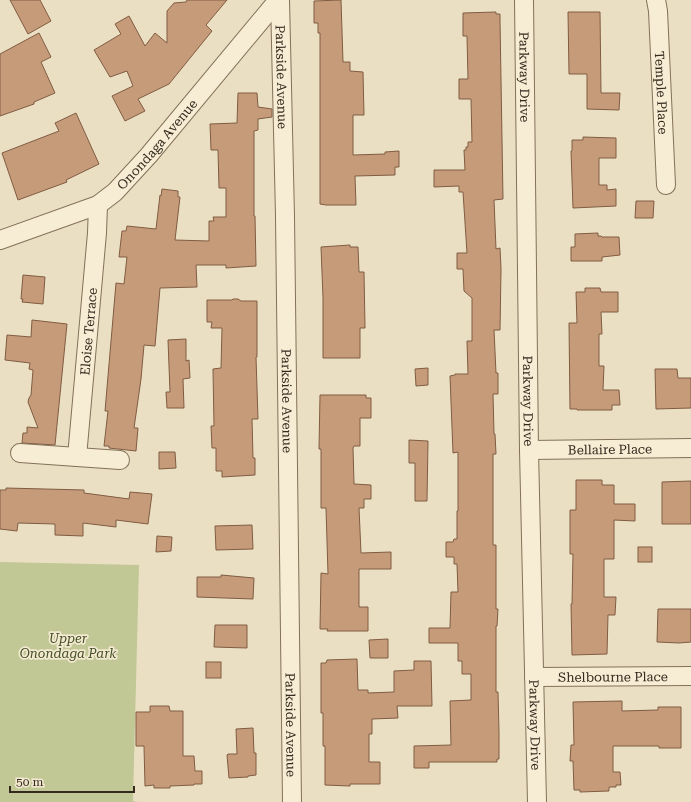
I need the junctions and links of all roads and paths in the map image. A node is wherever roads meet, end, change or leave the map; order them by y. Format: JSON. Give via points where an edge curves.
{"nodes":[{"id":1,"x":279,"y":0,"type":"edge"},
{"id":2,"x":524,"y":0,"type":"edge"},
{"id":3,"x":656,"y":0,"type":"edge"},
{"id":4,"x":666,"y":185,"type":"dead end"},
{"id":5,"x":98,"y":205,"type":"junction"},
{"id":6,"x":0,"y":240,"type":"edge"},
{"id":7,"x":691,"y":448,"type":"edge"},
{"id":8,"x":529,"y":450,"type":"junction"},
{"id":9,"x":20,"y":453,"type":"dead end"},
{"id":10,"x":77,"y":458,"type":"junction"},
{"id":11,"x":120,"y":460,"type":"dead end"},
{"id":12,"x":691,"y":676,"type":"edge"},
{"id":13,"x":534,"y":677,"type":"junction"},
{"id":14,"x":292,"y":802,"type":"edge"},
{"id":15,"x":537,"y":802,"type":"edge"}],
"edges":[{"from":1,"to":5,"type":"street","name":"Onondaga Avenue","via":[[149,155],[115,192]]},
{"from":1,"to":14,"type":"street","name":"Parkside Avenue","via":[[285,216]]},
{"from":2,"to":8,"type":"street","name":"Parkway Drive"},
{"from":3,"to":4,"type":"street","name":"Temple Place"},
{"from":5,"to":6,"type":"street","name":"Onondaga Avenue"},
{"from":5,"to":10,"type":"street","name":"Eloise Terrace"},
{"from":7,"to":8,"type":"street","name":"Bellaire Place"},
{"from":8,"to":13,"type":"street","name":"Parkway Drive"},
{"from":9,"to":10,"type":"street"},
{"from":10,"to":11,"type":"street"},
{"from":12,"to":13,"type":"street","name":"Shelbourne Place"},
{"from":13,"to":15,"type":"street","name":"Parkway Drive"}]}
